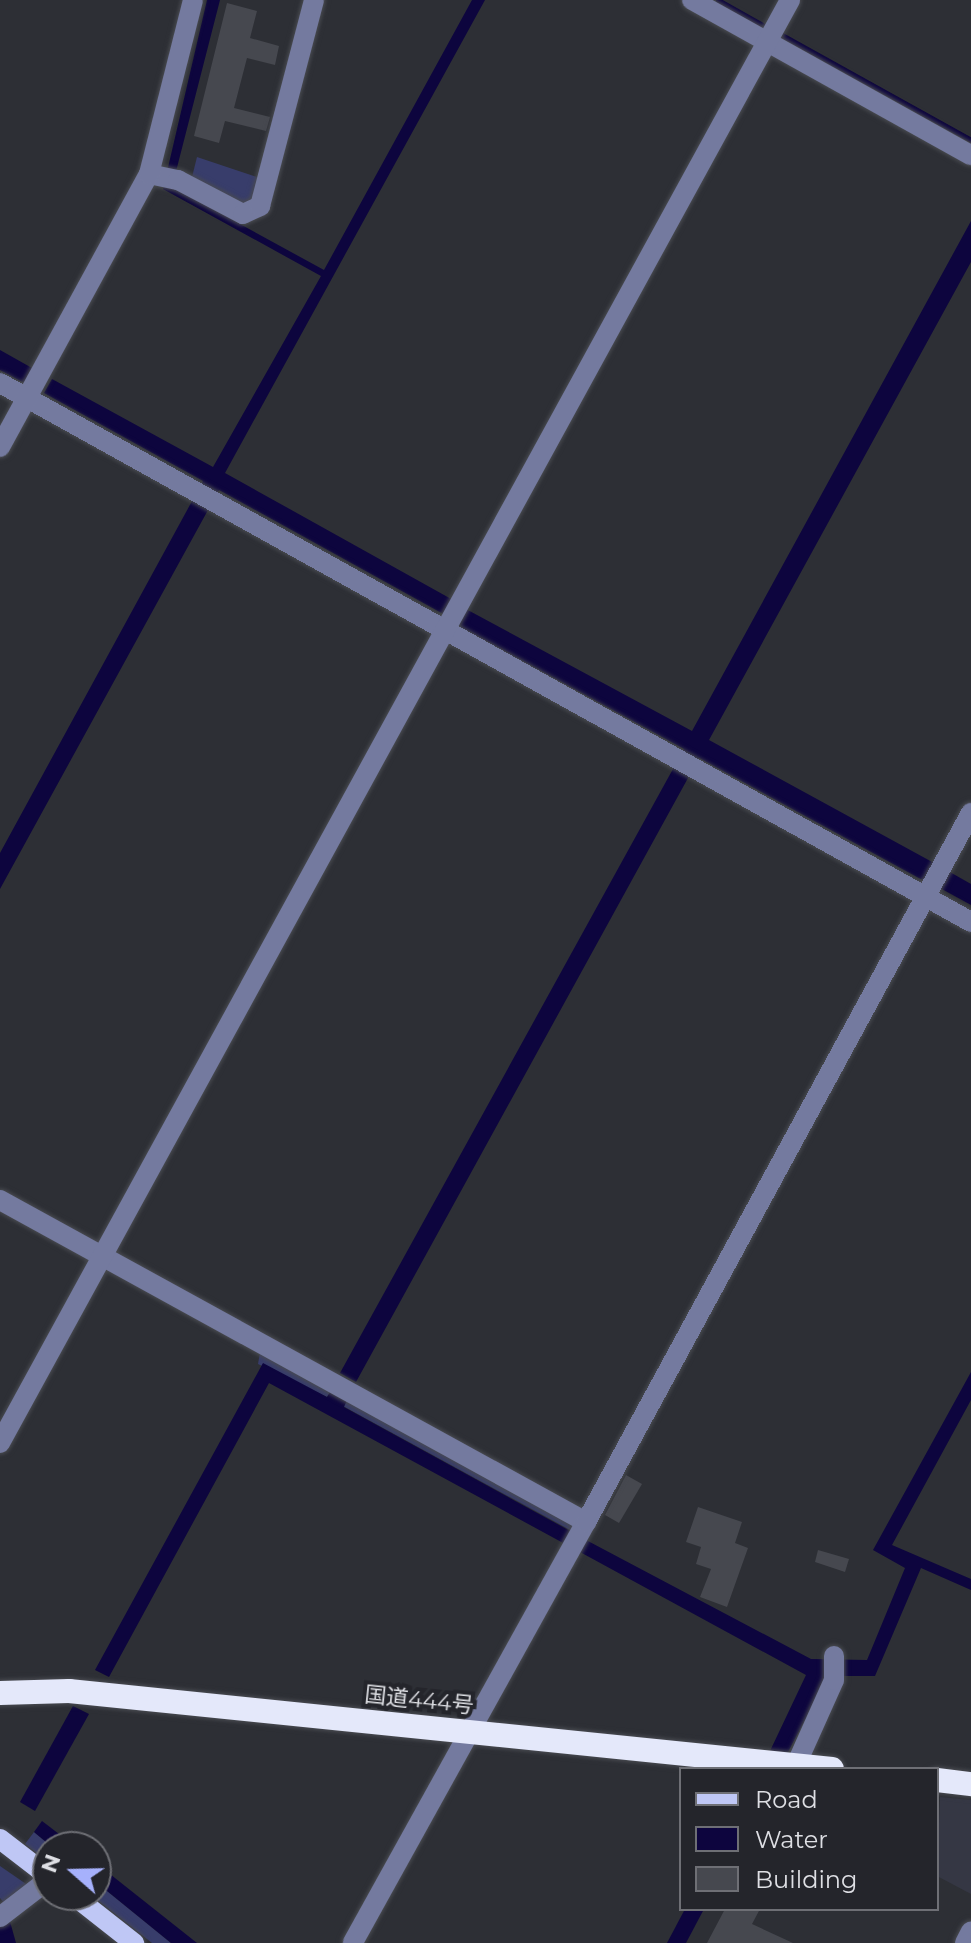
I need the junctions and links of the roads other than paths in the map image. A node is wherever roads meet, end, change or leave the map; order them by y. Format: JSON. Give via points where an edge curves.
{"nodes":[{"id":1,"x":193,"y":0,"type":"edge"},
{"id":2,"x":314,"y":0,"type":"edge"},
{"id":3,"x":692,"y":0,"type":"edge"},
{"id":4,"x":790,"y":0,"type":"edge"},
{"id":5,"x":767,"y":42,"type":"junction"},
{"id":6,"x":971,"y":155,"type":"edge"},
{"id":7,"x":163,"y":177,"type":"junction"},
{"id":8,"x":0,"y":383,"type":"edge"},
{"id":9,"x":25,"y":401,"type":"junction"},
{"id":10,"x":0,"y":447,"type":"edge"},
{"id":11,"x":444,"y":632,"type":"junction"},
{"id":12,"x":971,"y":813,"type":"edge"},
{"id":13,"x":925,"y":897,"type":"junction"},
{"id":14,"x":971,"y":922,"type":"edge"},
{"id":15,"x":0,"y":1200,"type":"edge"},
{"id":16,"x":103,"y":1256,"type":"junction"},
{"id":17,"x":0,"y":1443,"type":"edge"},
{"id":18,"x":586,"y":1522,"type":"junction"},
{"id":19,"x":834,"y":1656,"type":"dead end"},
{"id":20,"x":0,"y":1693,"type":"edge"},
{"id":21,"x":472,"y":1732,"type":"junction"},
{"id":22,"x":796,"y":1765,"type":"junction"},
{"id":23,"x":814,"y":1767,"type":"edge"},
{"id":24,"x":939,"y":1780,"type":"edge"},
{"id":25,"x":971,"y":1784,"type":"edge"},
{"id":26,"x":0,"y":1839,"type":"edge"},
{"id":27,"x":32,"y":1865,"type":"edge"},
{"id":28,"x":32,"y":1891,"type":"edge"},
{"id":29,"x":93,"y":1911,"type":"edge"},
{"id":30,"x":5,"y":1913,"type":"edge"},
{"id":31,"x":971,"y":1931,"type":"edge"},
{"id":32,"x":134,"y":1943,"type":"edge"},
{"id":33,"x":353,"y":1943,"type":"edge"},
{"id":34,"x":965,"y":1943,"type":"edge"}],
"edges":[{"from":1,"to":7,"type":"street"},
{"from":2,"to":7,"type":"street","via":[[260,206],[243,214]]},
{"from":3,"to":5,"type":"street"},
{"from":4,"to":5,"type":"street"},
{"from":5,"to":6,"type":"street"},
{"from":5,"to":11,"type":"street"},
{"from":7,"to":9,"type":"street"},
{"from":8,"to":9,"type":"street"},
{"from":9,"to":10,"type":"street"},
{"from":9,"to":11,"type":"street"},
{"from":11,"to":13,"type":"street"},
{"from":11,"to":16,"type":"street"},
{"from":12,"to":13,"type":"street"},
{"from":13,"to":14,"type":"street"},
{"from":13,"to":18,"type":"street"},
{"from":15,"to":16,"type":"street"},
{"from":16,"to":17,"type":"street"},
{"from":16,"to":18,"type":"street"},
{"from":18,"to":21,"type":"street"},
{"from":19,"to":22,"type":"street","via":[[834,1680]]},
{"from":20,"to":21,"type":"highway","name":"国道444号","via":[[69,1691]]},
{"from":21,"to":22,"type":"highway","name":"国道444号"},
{"from":21,"to":33,"type":"street"},
{"from":22,"to":23,"type":"highway","name":"国道444号"},
{"from":24,"to":25,"type":"highway"},
{"from":26,"to":27,"type":"main road"},
{"from":28,"to":30,"type":"street"},
{"from":29,"to":32,"type":"main road"},
{"from":31,"to":34,"type":"street"}]}
